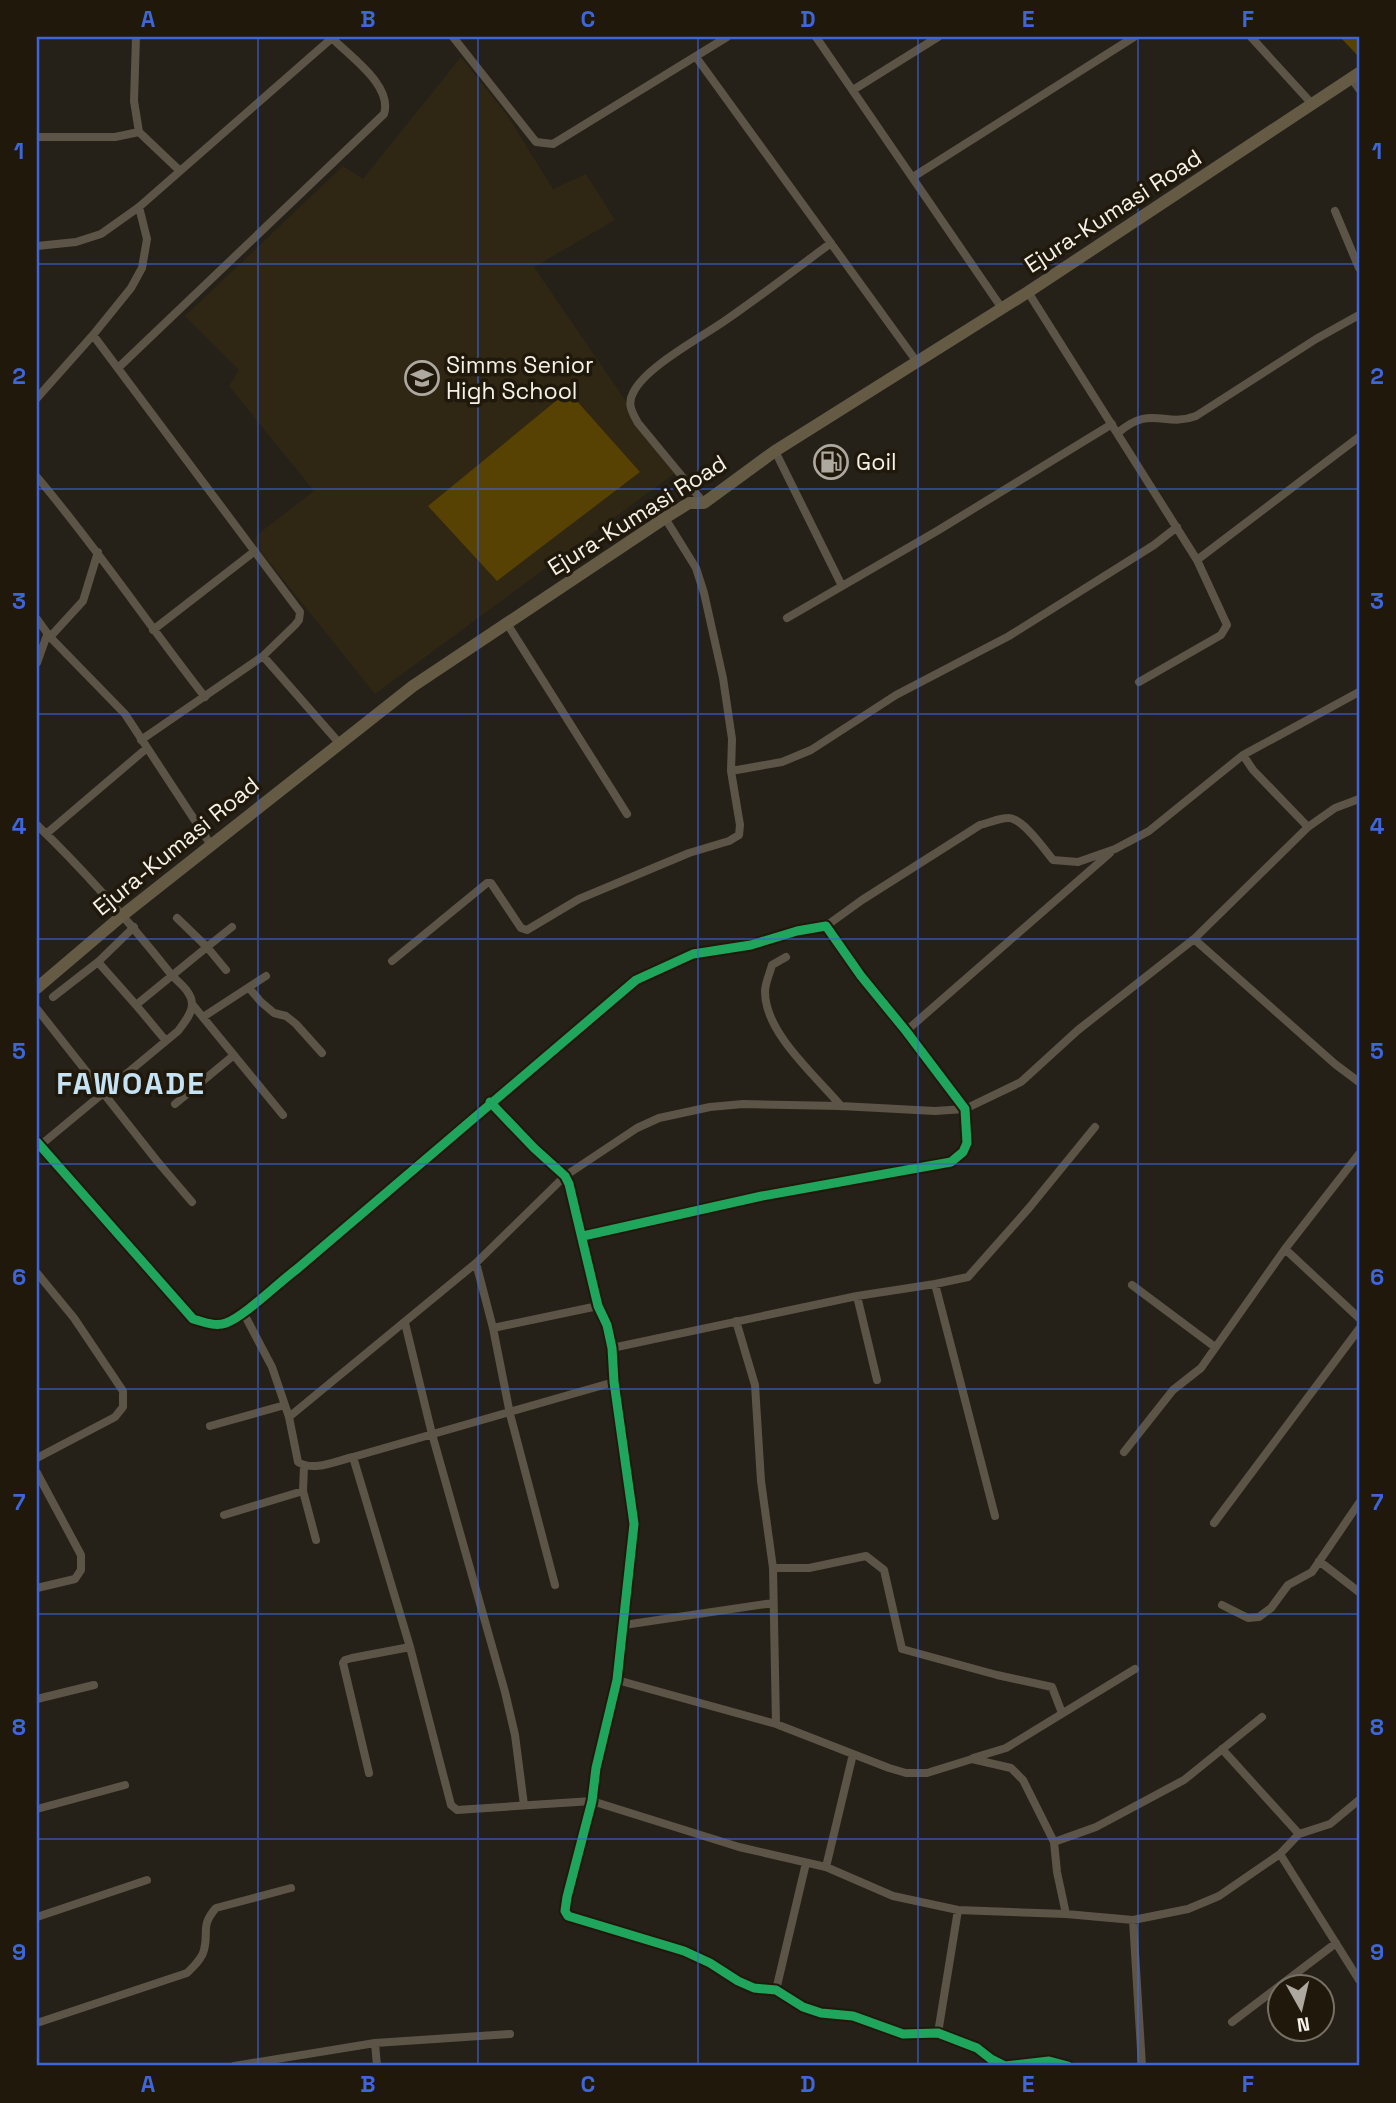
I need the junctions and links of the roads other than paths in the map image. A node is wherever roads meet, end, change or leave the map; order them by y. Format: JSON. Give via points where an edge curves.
{"nodes":[{"id":1,"x":136,"y":37,"type":"edge"},
{"id":2,"x":331,"y":37,"type":"edge"},
{"id":3,"x":453,"y":37,"type":"edge"},
{"id":4,"x":727,"y":37,"type":"edge"},
{"id":5,"x":816,"y":37,"type":"edge"},
{"id":6,"x":938,"y":37,"type":"edge"},
{"id":7,"x":1134,"y":37,"type":"edge"},
{"id":8,"x":1251,"y":37,"type":"edge"},
{"id":9,"x":696,"y":57,"type":"junction"},
{"id":10,"x":1357,"y":80,"type":"edge"},
{"id":11,"x":853,"y":90,"type":"junction"},
{"id":12,"x":1313,"y":105,"type":"junction"},
{"id":13,"x":139,"y":132,"type":"junction"},
{"id":14,"x":37,"y":138,"type":"edge"},
{"id":15,"x":180,"y":171,"type":"junction"},
{"id":16,"x":913,"y":177,"type":"junction"},
{"id":17,"x":139,"y":207,"type":"junction"},
{"id":18,"x":1335,"y":211,"type":"dead end"},
{"id":19,"x":831,"y":243,"type":"junction"},
{"id":20,"x":37,"y":246,"type":"edge"},
{"id":21,"x":1359,"y":268,"type":"edge"},
{"id":22,"x":1028,"y":292,"type":"junction"},
{"id":23,"x":1001,"y":307,"type":"junction"},
{"id":24,"x":1359,"y":314,"type":"edge"},
{"id":25,"x":93,"y":335,"type":"junction"},
{"id":26,"x":917,"y":362,"type":"junction"},
{"id":27,"x":118,"y":368,"type":"junction"},
{"id":28,"x":37,"y":398,"type":"edge"},
{"id":29,"x":1112,"y":424,"type":"junction"},
{"id":30,"x":1118,"y":433,"type":"junction"},
{"id":31,"x":1359,"y":437,"type":"edge"},
{"id":32,"x":775,"y":451,"type":"junction"},
{"id":33,"x":37,"y":477,"type":"edge"},
{"id":34,"x":704,"y":503,"type":"junction"},
{"id":35,"x":665,"y":517,"type":"junction"},
{"id":36,"x":1177,"y":527,"type":"junction"},
{"id":37,"x":256,"y":551,"type":"junction"},
{"id":38,"x":98,"y":552,"type":"junction"},
{"id":39,"x":1197,"y":560,"type":"junction"},
{"id":40,"x":842,"y":586,"type":"junction"},
{"id":41,"x":787,"y":618,"type":"dead end"},
{"id":42,"x":37,"y":620,"type":"edge"},
{"id":43,"x":506,"y":622,"type":"junction"},
{"id":44,"x":153,"y":630,"type":"junction"},
{"id":45,"x":49,"y":636,"type":"junction"},
{"id":46,"x":263,"y":656,"type":"junction"},
{"id":47,"x":37,"y":663,"type":"edge"},
{"id":48,"x":1139,"y":682,"type":"dead end"},
{"id":49,"x":1359,"y":692,"type":"edge"},
{"id":50,"x":205,"y":697,"type":"junction"},
{"id":51,"x":141,"y":740,"type":"junction"},
{"id":52,"x":340,"y":744,"type":"junction"},
{"id":53,"x":147,"y":748,"type":"junction"},
{"id":54,"x":1242,"y":755,"type":"junction"},
{"id":55,"x":730,"y":771,"type":"junction"},
{"id":56,"x":1359,"y":799,"type":"edge"},
{"id":57,"x":627,"y":814,"type":"dead end"},
{"id":58,"x":37,"y":825,"type":"edge"},
{"id":59,"x":1308,"y":827,"type":"junction"},
{"id":60,"x":46,"y":834,"type":"junction"},
{"id":61,"x":211,"y":845,"type":"junction"},
{"id":62,"x":1115,"y":849,"type":"junction"},
{"id":63,"x":124,"y":914,"type":"junction"},
{"id":64,"x":177,"y":918,"type":"dead end"},
{"id":65,"x":826,"y":926,"type":"junction"},
{"id":66,"x":134,"y":927,"type":"junction"},
{"id":67,"x":232,"y":927,"type":"dead end"},
{"id":68,"x":1194,"y":939,"type":"junction"},
{"id":69,"x":207,"y":947,"type":"junction"},
{"id":70,"x":786,"y":957,"type":"dead end"},
{"id":71,"x":392,"y":961,"type":"dead end"},
{"id":72,"x":98,"y":962,"type":"junction"},
{"id":73,"x":226,"y":970,"type":"dead end"},
{"id":74,"x":173,"y":976,"type":"junction"},
{"id":75,"x":266,"y":976,"type":"dead end"},
{"id":76,"x":37,"y":988,"type":"edge"},
{"id":77,"x":249,"y":988,"type":"junction"},
{"id":78,"x":53,"y":997,"type":"dead end"},
{"id":79,"x":192,"y":1004,"type":"junction"},
{"id":80,"x":136,"y":1005,"type":"junction"},
{"id":81,"x":37,"y":1009,"type":"edge"},
{"id":82,"x":203,"y":1017,"type":"junction"},
{"id":83,"x":906,"y":1031,"type":"junction"},
{"id":84,"x":166,"y":1041,"type":"junction"},
{"id":85,"x":322,"y":1053,"type":"dead end"},
{"id":86,"x":234,"y":1055,"type":"junction"},
{"id":87,"x":1359,"y":1082,"type":"edge"},
{"id":88,"x":103,"y":1092,"type":"junction"},
{"id":89,"x":490,"y":1102,"type":"junction"},
{"id":90,"x":175,"y":1104,"type":"dead end"},
{"id":91,"x":841,"y":1106,"type":"junction"},
{"id":92,"x":965,"y":1109,"type":"junction"},
{"id":93,"x":283,"y":1115,"type":"dead end"},
{"id":94,"x":1095,"y":1127,"type":"dead end"},
{"id":95,"x":38,"y":1145,"type":"edge"},
{"id":96,"x":1359,"y":1154,"type":"edge"},
{"id":97,"x":565,"y":1176,"type":"junction"},
{"id":98,"x":192,"y":1202,"type":"dead end"},
{"id":99,"x":583,"y":1236,"type":"junction"},
{"id":100,"x":1285,"y":1249,"type":"junction"},
{"id":101,"x":477,"y":1263,"type":"junction"},
{"id":102,"x":37,"y":1272,"type":"edge"},
{"id":103,"x":935,"y":1284,"type":"junction"},
{"id":104,"x":1132,"y":1285,"type":"dead end"},
{"id":105,"x":857,"y":1296,"type":"junction"},
{"id":106,"x":598,"y":1306,"type":"junction"},
{"id":107,"x":243,"y":1312,"type":"junction"},
{"id":108,"x":1359,"y":1318,"type":"edge"},
{"id":109,"x":736,"y":1321,"type":"junction"},
{"id":110,"x":405,"y":1323,"type":"junction"},
{"id":111,"x":493,"y":1328,"type":"junction"},
{"id":112,"x":1359,"y":1329,"type":"edge"},
{"id":113,"x":1215,"y":1347,"type":"junction"},
{"id":114,"x":612,"y":1349,"type":"junction"},
{"id":115,"x":877,"y":1380,"type":"dead end"},
{"id":116,"x":614,"y":1382,"type":"junction"},
{"id":117,"x":285,"y":1405,"type":"junction"},
{"id":118,"x":510,"y":1414,"type":"junction"},
{"id":119,"x":289,"y":1417,"type":"junction"},
{"id":120,"x":210,"y":1426,"type":"dead end"},
{"id":121,"x":432,"y":1434,"type":"junction"},
{"id":122,"x":1124,"y":1452,"type":"dead end"},
{"id":123,"x":353,"y":1457,"type":"junction"},
{"id":124,"x":37,"y":1458,"type":"edge"},
{"id":125,"x":304,"y":1466,"type":"junction"},
{"id":126,"x":37,"y":1474,"type":"edge"},
{"id":127,"x":303,"y":1491,"type":"junction"},
{"id":128,"x":1359,"y":1503,"type":"edge"},
{"id":129,"x":225,"y":1515,"type":"dead end"},
{"id":130,"x":995,"y":1516,"type":"dead end"},
{"id":131,"x":1214,"y":1523,"type":"dead end"},
{"id":132,"x":316,"y":1539,"type":"dead end"},
{"id":133,"x":1319,"y":1561,"type":"junction"},
{"id":134,"x":773,"y":1568,"type":"junction"},
{"id":135,"x":555,"y":1585,"type":"dead end"},
{"id":136,"x":37,"y":1588,"type":"edge"},
{"id":137,"x":1359,"y":1592,"type":"edge"},
{"id":138,"x":773,"y":1603,"type":"junction"},
{"id":139,"x":1222,"y":1605,"type":"dead end"},
{"id":140,"x":624,"y":1625,"type":"junction"},
{"id":141,"x":410,"y":1647,"type":"junction"},
{"id":142,"x":1135,"y":1669,"type":"dead end"},
{"id":143,"x":617,"y":1680,"type":"junction"},
{"id":144,"x":94,"y":1685,"type":"dead end"},
{"id":145,"x":37,"y":1699,"type":"edge"},
{"id":146,"x":1062,"y":1713,"type":"junction"},
{"id":147,"x":1262,"y":1717,"type":"dead end"},
{"id":148,"x":776,"y":1724,"type":"junction"},
{"id":149,"x":1222,"y":1749,"type":"junction"},
{"id":150,"x":853,"y":1754,"type":"junction"},
{"id":151,"x":972,"y":1759,"type":"junction"},
{"id":152,"x":369,"y":1773,"type":"dead end"},
{"id":153,"x":125,"y":1784,"type":"dead end"},
{"id":154,"x":1359,"y":1800,"type":"edge"},
{"id":155,"x":592,"y":1801,"type":"junction"},
{"id":156,"x":524,"y":1805,"type":"junction"},
{"id":157,"x":37,"y":1809,"type":"edge"},
{"id":158,"x":1299,"y":1835,"type":"junction"},
{"id":159,"x":1055,"y":1842,"type":"junction"},
{"id":160,"x":1280,"y":1854,"type":"junction"},
{"id":161,"x":806,"y":1863,"type":"junction"},
{"id":162,"x":826,"y":1867,"type":"junction"},
{"id":163,"x":147,"y":1880,"type":"dead end"},
{"id":164,"x":291,"y":1888,"type":"dead end"},
{"id":165,"x":958,"y":1910,"type":"junction"},
{"id":166,"x":1066,"y":1914,"type":"junction"},
{"id":167,"x":37,"y":1917,"type":"edge"},
{"id":168,"x":1133,"y":1920,"type":"junction"},
{"id":169,"x":1336,"y":1942,"type":"junction"},
{"id":170,"x":1359,"y":1980,"type":"edge"},
{"id":171,"x":776,"y":1990,"type":"junction"},
{"id":172,"x":1231,"y":2022,"type":"dead end"},
{"id":173,"x":37,"y":2023,"type":"edge"},
{"id":174,"x":938,"y":2033,"type":"junction"},
{"id":175,"x":510,"y":2034,"type":"dead end"},
{"id":176,"x":375,"y":2043,"type":"junction"},
{"id":177,"x":234,"y":2066,"type":"edge"},
{"id":178,"x":377,"y":2066,"type":"edge"},
{"id":179,"x":1068,"y":2066,"type":"edge"},
{"id":180,"x":1142,"y":2066,"type":"edge"}],
"edges":[{"from":1,"to":13,"type":"street","via":[[134,101]]},
{"from":2,"to":15,"type":"street"},
{"from":2,"to":27,"type":"street","via":[[379,84],[387,106],[384,114]]},
{"from":3,"to":9,"type":"street","via":[[542,144],[553,144]]},
{"from":4,"to":9,"type":"street"},
{"from":5,"to":11,"type":"street"},
{"from":6,"to":11,"type":"street"},
{"from":7,"to":16,"type":"street"},
{"from":8,"to":12,"type":"street"},
{"from":9,"to":19,"type":"street"},
{"from":10,"to":12,"type":"main road","name":"Ejura-Kumasi Road"},
{"from":11,"to":16,"type":"street"},
{"from":12,"to":22,"type":"main road","name":"Ejura-Kumasi Road"},
{"from":13,"to":14,"type":"street","via":[[115,137]]},
{"from":13,"to":15,"type":"street"},
{"from":15,"to":17,"type":"street"},
{"from":16,"to":23,"type":"street"},
{"from":17,"to":20,"type":"street","via":[[102,234]]},
{"from":17,"to":25,"type":"street","via":[[147,239],[142,268]]},
{"from":18,"to":21,"type":"street"},
{"from":19,"to":26,"type":"street"},
{"from":19,"to":34,"type":"street","via":[[647,374],[633,391],[631,409],[638,423]]},
{"from":22,"to":23,"type":"main road","name":"Ejura-Kumasi Road"},
{"from":22,"to":29,"type":"street"},
{"from":23,"to":26,"type":"main road","name":"Ejura-Kumasi Road"},
{"from":24,"to":30,"type":"street","via":[[1196,416],[1187,420],[1139,419]]},
{"from":25,"to":27,"type":"street"},
{"from":25,"to":28,"type":"street"},
{"from":26,"to":32,"type":"main road","name":"Ejura-Kumasi Road"},
{"from":27,"to":37,"type":"street"},
{"from":29,"to":30,"type":"street"},
{"from":29,"to":40,"type":"street"},
{"from":30,"to":36,"type":"street"},
{"from":31,"to":39,"type":"street"},
{"from":32,"to":34,"type":"main road","name":"Ejura-Kumasi Road"},
{"from":32,"to":40,"type":"street"},
{"from":33,"to":38,"type":"street"},
{"from":34,"to":35,"type":"main road","name":"Ejura-Kumasi Road","via":[[689,503]]},
{"from":35,"to":43,"type":"main road","name":"Ejura-Kumasi Road"},
{"from":35,"to":55,"type":"street","via":[[696,568],[704,593],[732,739]]},
{"from":36,"to":39,"type":"street"},
{"from":36,"to":55,"type":"street","via":[[1009,636],[896,695],[811,750],[782,762]]},
{"from":37,"to":44,"type":"street"},
{"from":37,"to":46,"type":"street","via":[[300,612],[295,625]]},
{"from":38,"to":44,"type":"street"},
{"from":38,"to":45,"type":"street","via":[[83,601]]},
{"from":39,"to":48,"type":"street","via":[[1227,625],[1221,635]]},
{"from":40,"to":41,"type":"street"},
{"from":42,"to":45,"type":"street"},
{"from":43,"to":52,"type":"main road","name":"Ejura-Kumasi Road","via":[[413,686]]},
{"from":43,"to":57,"type":"street"},
{"from":44,"to":50,"type":"street"},
{"from":45,"to":47,"type":"street"},
{"from":45,"to":51,"type":"street","via":[[125,714]]},
{"from":46,"to":50,"type":"street"},
{"from":46,"to":52,"type":"street"},
{"from":49,"to":54,"type":"street"},
{"from":50,"to":51,"type":"street"},
{"from":51,"to":53,"type":"street"},
{"from":52,"to":61,"type":"main road","name":"Ejura-Kumasi Road"},
{"from":53,"to":60,"type":"street"},
{"from":53,"to":61,"type":"street"},
{"from":54,"to":59,"type":"street"},
{"from":54,"to":62,"type":"street","via":[[1149,831]]},
{"from":55,"to":71,"type":"street","via":[[740,825],[739,835],[729,841],[579,900],[527,930],[487,883]]},
{"from":56,"to":59,"type":"street","via":[[1335,808]]},
{"from":58,"to":60,"type":"street"},
{"from":59,"to":68,"type":"street"},
{"from":60,"to":63,"type":"street"},
{"from":61,"to":63,"type":"main road","name":"Ejura-Kumasi Road"},
{"from":62,"to":65,"type":"street","via":[[1078,862],[1053,860],[1018,819],[997,820],[980,825]]},
{"from":62,"to":83,"type":"street"},
{"from":63,"to":66,"type":"street"},
{"from":63,"to":76,"type":"main road","name":"Ejura-Kumasi Road"},
{"from":64,"to":69,"type":"street"},
{"from":65,"to":83,"type":"street"},
{"from":65,"to":89,"type":"street","via":[[693,954],[636,980]]},
{"from":66,"to":72,"type":"street"},
{"from":66,"to":74,"type":"street"},
{"from":67,"to":69,"type":"street"},
{"from":68,"to":87,"type":"street"},
{"from":68,"to":92,"type":"street","via":[[1078,1030],[1021,1083]]},
{"from":69,"to":73,"type":"street"},
{"from":69,"to":74,"type":"street"},
{"from":70,"to":91,"type":"street","via":[[772,965],[765,991],[771,1013],[781,1039]]},
{"from":72,"to":78,"type":"street"},
{"from":72,"to":80,"type":"street"},
{"from":74,"to":79,"type":"street"},
{"from":74,"to":80,"type":"street"},
{"from":75,"to":77,"type":"street"},
{"from":77,"to":82,"type":"street"},
{"from":77,"to":85,"type":"street","via":[[274,1013],[296,1024]]},
{"from":79,"to":82,"type":"street"},
{"from":79,"to":84,"type":"street","via":[[178,1031]]},
{"from":80,"to":84,"type":"street"},
{"from":81,"to":88,"type":"street"},
{"from":82,"to":86,"type":"street"},
{"from":83,"to":92,"type":"street"},
{"from":84,"to":88,"type":"street"},
{"from":86,"to":90,"type":"street"},
{"from":86,"to":93,"type":"street"},
{"from":88,"to":95,"type":"street"},
{"from":88,"to":98,"type":"street"},
{"from":89,"to":97,"type":"street"},
{"from":89,"to":107,"type":"street"},
{"from":91,"to":92,"type":"street"},
{"from":91,"to":97,"type":"street","via":[[744,1104],[659,1118]]},
{"from":92,"to":99,"type":"street","via":[[967,1143],[951,1162],[762,1196]]},
{"from":94,"to":103,"type":"street","via":[[968,1276]]},
{"from":95,"to":107,"type":"street","via":[[193,1319],[214,1325]]},
{"from":96,"to":100,"type":"street"},
{"from":97,"to":99,"type":"street"},
{"from":97,"to":101,"type":"street"},
{"from":99,"to":106,"type":"street"},
{"from":100,"to":108,"type":"street"},
{"from":100,"to":113,"type":"street"},
{"from":101,"to":110,"type":"street"},
{"from":101,"to":111,"type":"street"},
{"from":102,"to":124,"type":"street","via":[[123,1391],[123,1407],[116,1417]]},
{"from":103,"to":105,"type":"street"},
{"from":103,"to":130,"type":"street"},
{"from":104,"to":113,"type":"street"},
{"from":105,"to":109,"type":"street"},
{"from":105,"to":115,"type":"street"},
{"from":106,"to":111,"type":"street"},
{"from":106,"to":114,"type":"street"},
{"from":107,"to":117,"type":"street","via":[[272,1367]]},
{"from":109,"to":114,"type":"street"},
{"from":109,"to":134,"type":"street","via":[[755,1385]]},
{"from":110,"to":119,"type":"street"},
{"from":110,"to":121,"type":"street"},
{"from":111,"to":118,"type":"street"},
{"from":112,"to":131,"type":"street"},
{"from":113,"to":122,"type":"street","via":[[1201,1368],[1172,1390]]},
{"from":114,"to":116,"type":"street"},
{"from":116,"to":118,"type":"street"},
{"from":116,"to":140,"type":"street","via":[[634,1524]]},
{"from":117,"to":119,"type":"street"},
{"from":117,"to":120,"type":"street"},
{"from":118,"to":121,"type":"street"},
{"from":118,"to":135,"type":"street"},
{"from":119,"to":125,"type":"street","via":[[298,1462]]},
{"from":121,"to":123,"type":"street"},
{"from":121,"to":156,"type":"street","via":[[505,1692]]},
{"from":123,"to":125,"type":"street"},
{"from":123,"to":141,"type":"street"},
{"from":125,"to":127,"type":"street"},
{"from":126,"to":136,"type":"street","via":[[81,1555],[81,1570],[75,1579]]},
{"from":127,"to":129,"type":"street"},
{"from":127,"to":132,"type":"street"},
{"from":128,"to":133,"type":"street"},
{"from":133,"to":137,"type":"street"},
{"from":133,"to":139,"type":"street","via":[[1259,1617],[1248,1618]]},
{"from":134,"to":138,"type":"street"},
{"from":134,"to":146,"type":"street","via":[[809,1568],[866,1556],[884,1570],[902,1649],[1052,1687]]},
{"from":138,"to":140,"type":"street"},
{"from":138,"to":148,"type":"street"},
{"from":140,"to":143,"type":"street"},
{"from":141,"to":152,"type":"street","via":[[343,1663]]},
{"from":141,"to":156,"type":"street","via":[[451,1805],[457,1810]]},
{"from":142,"to":146,"type":"street"},
{"from":143,"to":148,"type":"street"},
{"from":143,"to":155,"type":"street"},
{"from":144,"to":145,"type":"street"},
{"from":146,"to":151,"type":"street","via":[[1006,1748]]},
{"from":147,"to":149,"type":"street"},
{"from":148,"to":150,"type":"street"},
{"from":149,"to":158,"type":"street"},
{"from":149,"to":159,"type":"street","via":[[1184,1780],[1096,1827]]},
{"from":150,"to":151,"type":"street","via":[[906,1773],[927,1773]]},
{"from":150,"to":162,"type":"street"},
{"from":151,"to":159,"type":"street","via":[[1011,1768],[1023,1780]]},
{"from":153,"to":157,"type":"street"},
{"from":154,"to":158,"type":"street","via":[[1329,1824]]},
{"from":155,"to":156,"type":"street"},
{"from":155,"to":161,"type":"street"},
{"from":155,"to":171,"type":"street","via":[[567,1897],[568,1916],[684,1951],[754,1988]]},
{"from":158,"to":160,"type":"street"},
{"from":159,"to":166,"type":"street"},
{"from":160,"to":168,"type":"street","via":[[1219,1896],[1188,1909]]},
{"from":160,"to":169,"type":"street"},
{"from":161,"to":162,"type":"street"},
{"from":161,"to":171,"type":"street"},
{"from":162,"to":165,"type":"street","via":[[892,1896]]},
{"from":163,"to":167,"type":"street"},
{"from":164,"to":173,"type":"street","via":[[216,1908],[208,1917],[205,1950],[187,1973]]},
{"from":165,"to":166,"type":"street"},
{"from":165,"to":174,"type":"street"},
{"from":166,"to":168,"type":"street"},
{"from":168,"to":180,"type":"street"},
{"from":169,"to":170,"type":"street"},
{"from":169,"to":172,"type":"street"},
{"from":171,"to":174,"type":"street","via":[[803,2007],[864,2019],[892,2032]]},
{"from":174,"to":179,"type":"street","via":[[977,2048],[1005,2066],[1049,2061]]},
{"from":175,"to":176,"type":"street"},
{"from":176,"to":177,"type":"street"},
{"from":176,"to":178,"type":"street"}]}
